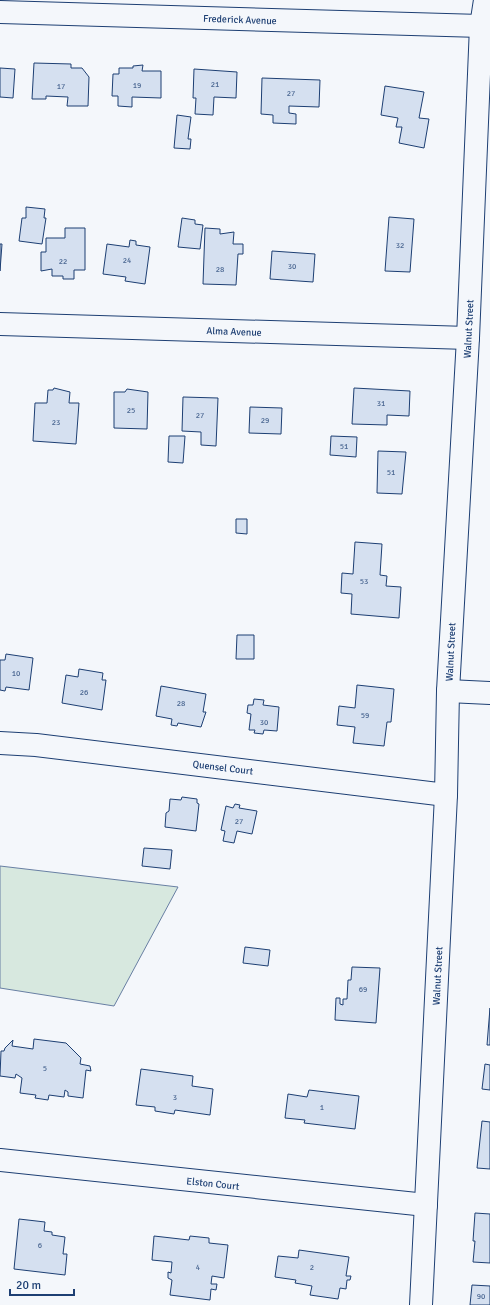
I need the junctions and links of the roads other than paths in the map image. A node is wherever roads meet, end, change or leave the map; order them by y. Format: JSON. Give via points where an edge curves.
{"nodes":[{"id":1,"x":484,"y":0,"type":"edge"},
{"id":2,"x":0,"y":12,"type":"edge"},
{"id":3,"x":481,"y":26,"type":"junction"},
{"id":4,"x":0,"y":324,"type":"edge"},
{"id":5,"x":468,"y":338,"type":"junction"},
{"id":6,"x":448,"y":691,"type":"junction"},
{"id":7,"x":490,"y":693,"type":"edge"},
{"id":8,"x":0,"y":743,"type":"edge"},
{"id":9,"x":446,"y":795,"type":"junction"},
{"id":10,"x":0,"y":1160,"type":"edge"},
{"id":11,"x":426,"y":1205,"type":"junction"},
{"id":12,"x":421,"y":1305,"type":"edge"}],
"edges":[{"from":1,"to":3,"type":"street","name":"Walnut Street"},
{"from":2,"to":3,"type":"street","name":"Frederick Avenue"},
{"from":3,"to":5,"type":"street","name":"Walnut Street"},
{"from":4,"to":5,"type":"street","name":"Alma Avenue"},
{"from":5,"to":6,"type":"street","name":"Walnut Street"},
{"from":6,"to":7,"type":"street"},
{"from":6,"to":9,"type":"street","name":"Walnut Street"},
{"from":8,"to":9,"type":"street","name":"Quensel Court","via":[[36,745]]},
{"from":9,"to":11,"type":"street","name":"Walnut Street"},
{"from":10,"to":11,"type":"street","name":"Elston Court"},
{"from":11,"to":12,"type":"street","name":"Walnut Street"}]}
